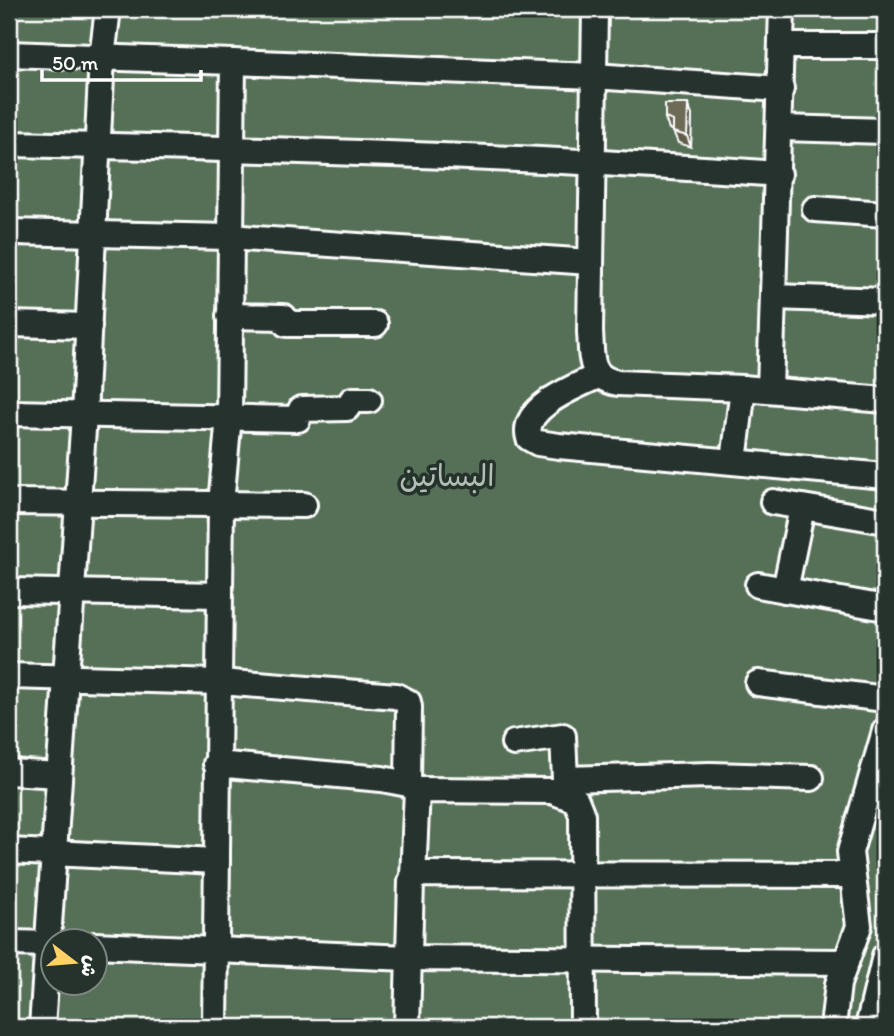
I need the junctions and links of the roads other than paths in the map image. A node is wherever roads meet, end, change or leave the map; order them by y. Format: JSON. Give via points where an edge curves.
{"nodes":[{"id":1,"x":108,"y":9,"type":"edge"},
{"id":2,"x":595,"y":9,"type":"edge"},
{"id":3,"x":782,"y":9,"type":"edge"},
{"id":4,"x":782,"y":46,"type":"junction"},
{"id":5,"x":885,"y":46,"type":"edge"},
{"id":6,"x":9,"y":54,"type":"edge"},
{"id":7,"x":102,"y":57,"type":"junction"},
{"id":8,"x":233,"y":62,"type":"junction"},
{"id":9,"x":594,"y":76,"type":"junction"},
{"id":10,"x":781,"y":89,"type":"junction"},
{"id":11,"x":781,"y":128,"type":"junction"},
{"id":12,"x":885,"y":131,"type":"edge"},
{"id":13,"x":9,"y":144,"type":"edge"},
{"id":14,"x":97,"y":145,"type":"junction"},
{"id":15,"x":233,"y":146,"type":"junction"},
{"id":16,"x":591,"y":161,"type":"junction"},
{"id":17,"x":779,"y":174,"type":"junction"},
{"id":18,"x":815,"y":209,"type":"dead end"},
{"id":19,"x":885,"y":214,"type":"edge"},
{"id":20,"x":9,"y":232,"type":"edge"},
{"id":21,"x":94,"y":235,"type":"junction"},
{"id":22,"x":229,"y":237,"type":"junction"},
{"id":23,"x":590,"y":262,"type":"junction"},
{"id":24,"x":775,"y":297,"type":"junction"},
{"id":25,"x":885,"y":301,"type":"edge"},
{"id":26,"x":229,"y":316,"type":"junction"},
{"id":27,"x":9,"y":324,"type":"edge"},
{"id":28,"x":375,"y":324,"type":"dead end"},
{"id":29,"x":89,"y":326,"type":"junction"},
{"id":30,"x":598,"y":376,"type":"junction"},
{"id":31,"x":743,"y":387,"type":"junction"},
{"id":32,"x":770,"y":390,"type":"junction"},
{"id":33,"x":369,"y":400,"type":"dead end"},
{"id":34,"x":885,"y":400,"type":"edge"},
{"id":35,"x":9,"y":413,"type":"edge"},
{"id":36,"x":84,"y":415,"type":"junction"},
{"id":37,"x":229,"y":416,"type":"junction"},
{"id":38,"x":734,"y":461,"type":"junction"},
{"id":39,"x":885,"y":475,"type":"edge"},
{"id":40,"x":9,"y":502,"type":"edge"},
{"id":41,"x":773,"y":502,"type":"dead end"},
{"id":42,"x":221,"y":504,"type":"junction"},
{"id":43,"x":76,"y":505,"type":"junction"},
{"id":44,"x":304,"y":505,"type":"dead end"},
{"id":45,"x":802,"y":508,"type":"junction"},
{"id":46,"x":885,"y":521,"type":"edge"},
{"id":47,"x":758,"y":585,"type":"dead end"},
{"id":48,"x":785,"y":590,"type":"junction"},
{"id":49,"x":9,"y":591,"type":"edge"},
{"id":50,"x":69,"y":593,"type":"junction"},
{"id":51,"x":220,"y":595,"type":"junction"},
{"id":52,"x":885,"y":608,"type":"edge"},
{"id":53,"x":9,"y":676,"type":"edge"},
{"id":54,"x":65,"y":676,"type":"junction"},
{"id":55,"x":220,"y":682,"type":"junction"},
{"id":56,"x":758,"y":683,"type":"dead end"},
{"id":57,"x":885,"y":699,"type":"edge"},
{"id":58,"x":885,"y":731,"type":"edge"},
{"id":59,"x":514,"y":743,"type":"dead end"},
{"id":60,"x":216,"y":764,"type":"junction"},
{"id":61,"x":9,"y":772,"type":"edge"},
{"id":62,"x":59,"y":775,"type":"junction"},
{"id":63,"x":811,"y":778,"type":"dead end"},
{"id":64,"x":412,"y":787,"type":"junction"},
{"id":65,"x":568,"y":788,"type":"junction"},
{"id":66,"x":9,"y":851,"type":"edge"},
{"id":67,"x":54,"y":851,"type":"junction"},
{"id":68,"x":217,"y":862,"type":"junction"},
{"id":69,"x":580,"y":873,"type":"junction"},
{"id":70,"x":851,"y":875,"type":"junction"},
{"id":71,"x":413,"y":877,"type":"junction"},
{"id":72,"x":51,"y":928,"type":"edge"},
{"id":73,"x":9,"y":943,"type":"edge"},
{"id":74,"x":38,"y":944,"type":"edge"},
{"id":75,"x":108,"y":945,"type":"edge"},
{"id":76,"x":216,"y":948,"type":"junction"},
{"id":77,"x":885,"y":956,"type":"edge"},
{"id":78,"x":409,"y":958,"type":"junction"},
{"id":79,"x":581,"y":961,"type":"junction"},
{"id":80,"x":846,"y":962,"type":"junction"},
{"id":81,"x":45,"y":998,"type":"edge"},
{"id":82,"x":42,"y":1027,"type":"edge"},
{"id":83,"x":215,"y":1027,"type":"edge"},
{"id":84,"x":407,"y":1027,"type":"edge"},
{"id":85,"x":583,"y":1027,"type":"edge"},
{"id":86,"x":833,"y":1027,"type":"edge"},
{"id":87,"x":868,"y":1027,"type":"edge"}],
"edges":[{"from":1,"to":7,"type":"lane"},
{"from":2,"to":9,"type":"lane"},
{"from":3,"to":4,"type":"lane"},
{"from":4,"to":5,"type":"lane"},
{"from":4,"to":10,"type":"lane"},
{"from":6,"to":7,"type":"lane"},
{"from":7,"to":8,"type":"lane"},
{"from":7,"to":14,"type":"lane"},
{"from":8,"to":9,"type":"lane"},
{"from":8,"to":15,"type":"lane"},
{"from":9,"to":10,"type":"lane"},
{"from":9,"to":16,"type":"lane"},
{"from":10,"to":11,"type":"lane"},
{"from":11,"to":12,"type":"lane"},
{"from":11,"to":17,"type":"lane"},
{"from":13,"to":14,"type":"lane"},
{"from":14,"to":15,"type":"lane"},
{"from":14,"to":21,"type":"lane"},
{"from":15,"to":16,"type":"lane"},
{"from":15,"to":22,"type":"lane"},
{"from":16,"to":17,"type":"lane"},
{"from":16,"to":23,"type":"lane"},
{"from":17,"to":24,"type":"lane"},
{"from":18,"to":19,"type":"lane"},
{"from":20,"to":21,"type":"lane"},
{"from":21,"to":22,"type":"lane"},
{"from":21,"to":29,"type":"lane"},
{"from":22,"to":23,"type":"lane"},
{"from":22,"to":26,"type":"lane"},
{"from":23,"to":30,"type":"lane","via":[[592,362]]},
{"from":24,"to":25,"type":"lane"},
{"from":24,"to":32,"type":"lane"},
{"from":26,"to":28,"type":"lane","via":[[284,317],[286,324]]},
{"from":26,"to":37,"type":"lane"},
{"from":27,"to":29,"type":"lane"},
{"from":29,"to":36,"type":"lane"},
{"from":30,"to":31,"type":"lane","via":[[618,383]]},
{"from":30,"to":38,"type":"lane","via":[[558,395],[535,413],[528,424],[529,438],[559,446]]},
{"from":31,"to":32,"type":"lane"},
{"from":31,"to":38,"type":"lane"},
{"from":32,"to":34,"type":"lane"},
{"from":33,"to":37,"type":"lane","via":[[352,400],[347,408],[301,409],[298,419]]},
{"from":35,"to":36,"type":"lane"},
{"from":36,"to":37,"type":"lane"},
{"from":36,"to":43,"type":"lane"},
{"from":37,"to":42,"type":"lane"},
{"from":38,"to":39,"type":"lane"},
{"from":40,"to":43,"type":"lane"},
{"from":41,"to":45,"type":"lane"},
{"from":42,"to":43,"type":"lane"},
{"from":42,"to":44,"type":"lane"},
{"from":42,"to":51,"type":"lane"},
{"from":43,"to":50,"type":"lane"},
{"from":45,"to":46,"type":"lane"},
{"from":45,"to":48,"type":"lane"},
{"from":47,"to":48,"type":"lane"},
{"from":48,"to":52,"type":"lane"},
{"from":49,"to":50,"type":"lane"},
{"from":50,"to":51,"type":"lane"},
{"from":50,"to":54,"type":"lane"},
{"from":51,"to":55,"type":"lane"},
{"from":53,"to":54,"type":"lane"},
{"from":54,"to":55,"type":"lane"},
{"from":54,"to":62,"type":"lane"},
{"from":55,"to":60,"type":"lane"},
{"from":55,"to":64,"type":"lane","via":[[404,699],[409,707]]},
{"from":56,"to":57,"type":"lane"},
{"from":58,"to":70,"type":"lane","via":[[850,852]]},
{"from":59,"to":65,"type":"lane","via":[[563,736]]},
{"from":60,"to":64,"type":"lane"},
{"from":60,"to":68,"type":"lane"},
{"from":61,"to":62,"type":"lane"},
{"from":62,"to":67,"type":"lane"},
{"from":63,"to":65,"type":"lane","via":[[710,775]]},
{"from":64,"to":65,"type":"lane"},
{"from":64,"to":71,"type":"lane"},
{"from":65,"to":69,"type":"lane","via":[[582,815]]},
{"from":66,"to":67,"type":"lane"},
{"from":67,"to":68,"type":"lane"},
{"from":67,"to":72,"type":"lane"},
{"from":68,"to":76,"type":"lane"},
{"from":69,"to":70,"type":"lane"},
{"from":69,"to":71,"type":"lane","via":[[442,872]]},
{"from":69,"to":79,"type":"lane"},
{"from":70,"to":80,"type":"lane","via":[[859,926]]},
{"from":71,"to":78,"type":"lane"},
{"from":73,"to":74,"type":"lane"},
{"from":75,"to":76,"type":"lane"},
{"from":76,"to":78,"type":"lane"},
{"from":76,"to":83,"type":"lane"},
{"from":77,"to":87,"type":"lane"},
{"from":78,"to":79,"type":"lane"},
{"from":78,"to":84,"type":"lane"},
{"from":79,"to":80,"type":"lane"},
{"from":79,"to":85,"type":"lane"},
{"from":80,"to":86,"type":"lane","via":[[838,984]]},
{"from":81,"to":82,"type":"lane"}]}
